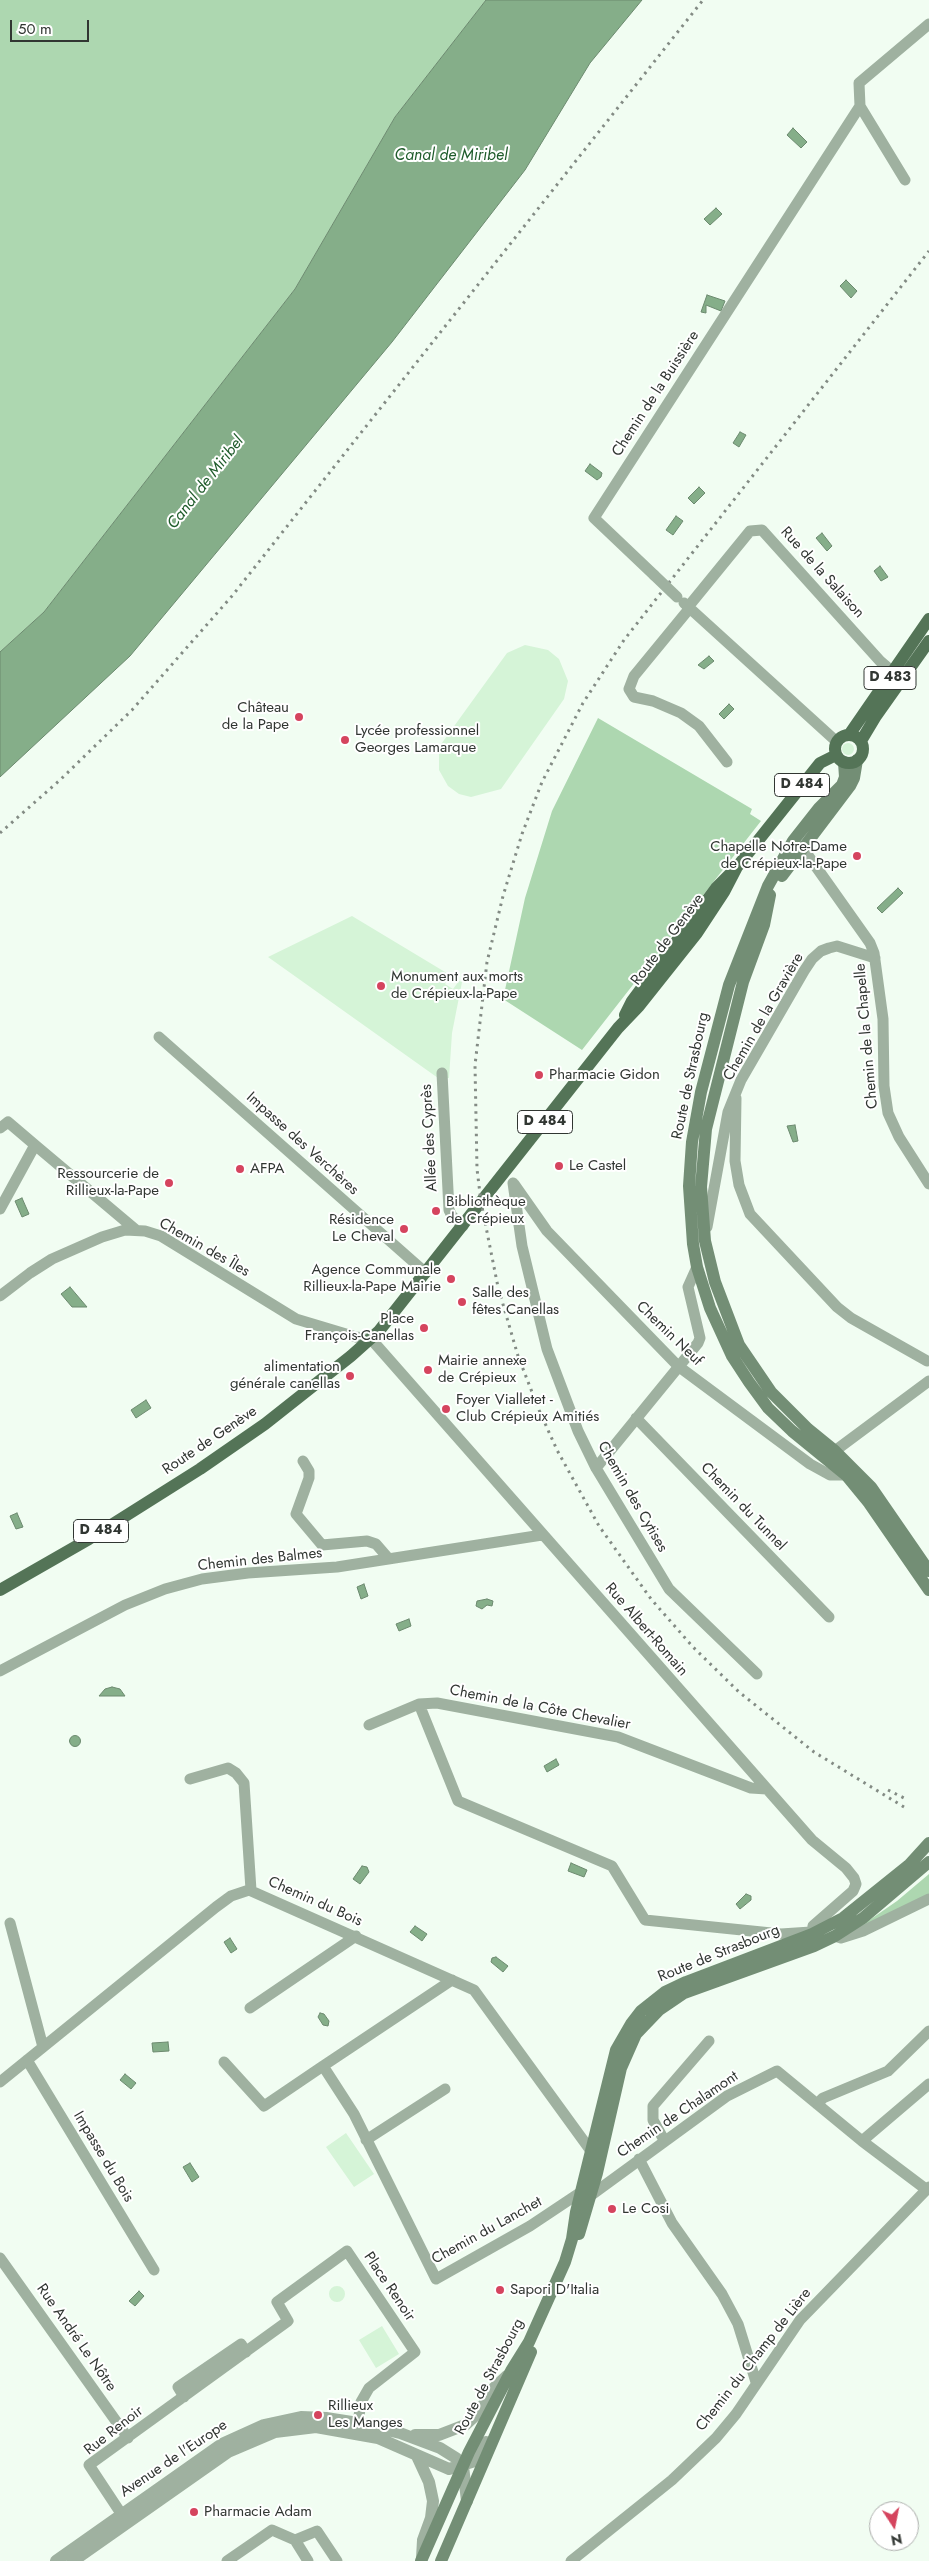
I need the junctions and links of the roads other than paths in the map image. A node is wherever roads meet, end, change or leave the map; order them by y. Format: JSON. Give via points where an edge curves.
{"nodes":[{"id":1,"x":929,"y":24,"type":"edge"},
{"id":2,"x":860,"y":106,"type":"junction"},
{"id":3,"x":905,"y":180,"type":"dead end"},
{"id":4,"x":688,"y":608,"type":"junction"},
{"id":5,"x":929,"y":619,"type":"edge"},
{"id":6,"x":929,"y":641,"type":"edge"},
{"id":7,"x":894,"y":673,"type":"junction"},
{"id":8,"x":849,"y":735,"type":"junction"},
{"id":9,"x":861,"y":741,"type":"junction"},
{"id":10,"x":843,"y":755,"type":"junction"},
{"id":11,"x":727,"y":762,"type":"dead end"},
{"id":12,"x":797,"y":844,"type":"junction"},
{"id":13,"x":875,"y":958,"type":"junction"},
{"id":14,"x":159,"y":1037,"type":"dead end"},
{"id":15,"x":442,"y":1073,"type":"dead end"},
{"id":16,"x":736,"y":1095,"type":"junction"},
{"id":17,"x":0,"y":1128,"type":"edge"},
{"id":18,"x":35,"y":1145,"type":"junction"},
{"id":19,"x":508,"y":1178,"type":"junction"},
{"id":20,"x":929,"y":1184,"type":"edge"},
{"id":21,"x":0,"y":1209,"type":"edge"},
{"id":22,"x":464,"y":1226,"type":"junction"},
{"id":23,"x":136,"y":1230,"type":"junction"},
{"id":24,"x":705,"y":1241,"type":"junction"},
{"id":25,"x":697,"y":1267,"type":"junction"},
{"id":26,"x":426,"y":1273,"type":"junction"},
{"id":27,"x":0,"y":1296,"type":"edge"},
{"id":28,"x":371,"y":1339,"type":"junction"},
{"id":29,"x":928,"y":1361,"type":"edge"},
{"id":30,"x":678,"y":1366,"type":"junction"},
{"id":31,"x":929,"y":1381,"type":"edge"},
{"id":32,"x":636,"y":1418,"type":"junction"},
{"id":33,"x":831,"y":1454,"type":"junction"},
{"id":34,"x":303,"y":1461,"type":"dead end"},
{"id":35,"x":596,"y":1468,"type":"junction"},
{"id":36,"x":846,"y":1476,"type":"junction"},
{"id":37,"x":542,"y":1535,"type":"junction"},
{"id":38,"x":389,"y":1559,"type":"junction"},
{"id":39,"x":929,"y":1571,"type":"edge"},
{"id":40,"x":0,"y":1590,"type":"edge"},
{"id":41,"x":929,"y":1590,"type":"edge"},
{"id":42,"x":828,"y":1617,"type":"dead end"},
{"id":43,"x":0,"y":1672,"type":"edge"},
{"id":44,"x":757,"y":1674,"type":"dead end"},
{"id":45,"x":419,"y":1704,"type":"junction"},
{"id":46,"x":369,"y":1725,"type":"dead end"},
{"id":47,"x":190,"y":1779,"type":"dead end"},
{"id":48,"x":767,"y":1789,"type":"junction"},
{"id":49,"x":929,"y":1843,"type":"edge"},
{"id":50,"x":929,"y":1862,"type":"edge"},
{"id":51,"x":251,"y":1890,"type":"junction"},
{"id":52,"x":929,"y":1900,"type":"edge"},
{"id":53,"x":10,"y":1923,"type":"dead end"},
{"id":54,"x":356,"y":1936,"type":"junction"},
{"id":55,"x":835,"y":1936,"type":"junction"},
{"id":56,"x":812,"y":1937,"type":"junction"},
{"id":57,"x":452,"y":1980,"type":"junction"},
{"id":58,"x":250,"y":2008,"type":"dead end"},
{"id":59,"x":929,"y":2031,"type":"edge"},
{"id":60,"x":709,"y":2041,"type":"dead end"},
{"id":61,"x":43,"y":2047,"type":"junction"},
{"id":62,"x":27,"y":2060,"type":"junction"},
{"id":63,"x":224,"y":2062,"type":"dead end"},
{"id":64,"x":323,"y":2066,"type":"junction"},
{"id":65,"x":0,"y":2082,"type":"edge"},
{"id":66,"x":929,"y":2084,"type":"edge"},
{"id":67,"x":444,"y":2089,"type":"dead end"},
{"id":68,"x":817,"y":2104,"type":"junction"},
{"id":69,"x":366,"y":2140,"type":"junction"},
{"id":70,"x":664,"y":2140,"type":"junction"},
{"id":71,"x":862,"y":2141,"type":"junction"},
{"id":72,"x":591,"y":2151,"type":"junction"},
{"id":73,"x":639,"y":2158,"type":"junction"},
{"id":74,"x":590,"y":2175,"type":"junction"},
{"id":75,"x":928,"y":2188,"type":"edge"},
{"id":76,"x":585,"y":2194,"type":"junction"},
{"id":77,"x":0,"y":2258,"type":"edge"},
{"id":78,"x":154,"y":2270,"type":"dead end"},
{"id":79,"x":288,"y":2322,"type":"joint"},
{"id":80,"x":511,"y":2371,"type":"junction"},
{"id":81,"x":756,"y":2382,"type":"junction"},
{"id":82,"x":512,"y":2397,"type":"junction"},
{"id":83,"x":358,"y":2423,"type":"junction"},
{"id":84,"x":400,"y":2433,"type":"junction"},
{"id":85,"x":128,"y":2438,"type":"junction"},
{"id":86,"x":417,"y":2456,"type":"junction"},
{"id":87,"x":463,"y":2466,"type":"junction"},
{"id":88,"x":467,"y":2502,"type":"junction"},
{"id":89,"x":124,"y":2519,"type":"junction"},
{"id":90,"x":295,"y":2540,"type":"junction"},
{"id":91,"x":72,"y":2559,"type":"edge"},
{"id":92,"x":422,"y":2560,"type":"edge"},
{"id":93,"x":56,"y":2561,"type":"edge"},
{"id":94,"x":227,"y":2561,"type":"edge"},
{"id":95,"x":308,"y":2561,"type":"edge"},
{"id":96,"x":337,"y":2561,"type":"edge"},
{"id":97,"x":441,"y":2561,"type":"edge"},
{"id":98,"x":571,"y":2561,"type":"edge"}],
"edges":[{"from":1,"to":2,"type":"street","via":[[859,83]]},
{"from":2,"to":3,"type":"street"},
{"from":2,"to":4,"type":"street","name":"Chemin de la Buissière","bridge":true,"via":[[594,518]]},
{"from":4,"to":7,"type":"street","name":"Rue de la Salaison","via":[[750,531],[762,530]]},
{"from":4,"to":10,"type":"street","name":"Chemin de la Buissière"},
{"from":4,"to":11,"type":"street","via":[[634,676],[629,689],[634,697],[681,713],[700,726]]},
{"from":5,"to":7,"type":"main road","name":"Route de Genève","number":"D 483"},
{"from":6,"to":9,"type":"main road","number":"D 483"},
{"from":7,"to":8,"type":"main road","name":"Route de Genève","number":"D 483"},
{"from":8,"to":9,"type":"main road"},
{"from":8,"to":10,"type":"main road","name":"Route de Genève","via":[[842,737]]},
{"from":9,"to":10,"type":"main road","via":[[862,754]]},
{"from":10,"to":12,"type":"main road","name":"Route de Strasbourg","via":[[854,778],[850,786]]},
{"from":10,"to":19,"type":"main road","name":"Route de Genève","number":"D 484","via":[[820,763],[705,903],[632,1000],[618,1028]]},
{"from":12,"to":13,"type":"street","name":"Chemin de la Chapelle","via":[[870,943]]},
{"from":12,"to":24,"type":"main road","name":"Route de Strasbourg","via":[[768,899],[764,924],[743,982],[722,1059],[706,1129],[701,1187]]},
{"from":12,"to":25,"type":"main road","name":"Route de Strasbourg","via":[[757,910],[729,985],[701,1092],[692,1142],[690,1186]]},
{"from":13,"to":16,"type":"street","name":"Chemin de la Gravière","via":[[837,946],[821,951],[812,959],[741,1080]]},
{"from":13,"to":20,"type":"street","name":"Chemin de la Chapelle","via":[[883,1019],[884,1086],[888,1113]]},
{"from":14,"to":26,"type":"street","name":"Impasse des Verchères"},
{"from":15,"to":22,"type":"street","name":"Allée des Cyprès","via":[[449,1210]]},
{"from":16,"to":24,"type":"street","name":"Chemin de la Gravière","via":[[728,1112]]},
{"from":16,"to":29,"type":"street","via":[[735,1161],[739,1185],[750,1214],[837,1307]]},
{"from":17,"to":18,"type":"street","via":[[8,1122]]},
{"from":18,"to":21,"type":"street"},
{"from":18,"to":23,"type":"street"},
{"from":19,"to":22,"type":"main road","name":"Route de Genève","number":"D 484"},
{"from":19,"to":30,"type":"street","name":"Chemin Neuf","via":[[547,1231]]},
{"from":19,"to":35,"type":"street","name":"Chemin des Cytises","via":[[547,1349],[578,1431]]},
{"from":22,"to":26,"type":"main road","name":"Route de Genève","number":"D 484"},
{"from":23,"to":27,"type":"street","name":"Chemin des Îles","via":[[102,1237],[52,1260],[30,1272]]},
{"from":23,"to":28,"type":"street","name":"Chemin des Îles","via":[[161,1236],[296,1319]]},
{"from":24,"to":33,"type":"main road","name":"Route de Strasbourg","via":[[714,1282],[740,1345],[771,1392]]},
{"from":25,"to":30,"type":"street","via":[[688,1287],[700,1338]]},
{"from":25,"to":33,"type":"main road","name":"Route de Strasbourg","via":[[720,1333],[749,1382],[780,1420]]},
{"from":26,"to":28,"type":"main road","name":"Route de Genève","number":"D 484"},
{"from":28,"to":37,"type":"street","name":"Rue Albert-Romain"},
{"from":28,"to":40,"type":"main road","name":"Route de Genève","number":"D 484","via":[[265,1424],[200,1469]]},
{"from":30,"to":32,"type":"street"},
{"from":30,"to":36,"type":"street","name":"Chemin Neuf","via":[[810,1464],[830,1475]]},
{"from":31,"to":33,"type":"street"},
{"from":32,"to":35,"type":"street"},
{"from":32,"to":42,"type":"street","name":"Chemin du Tunnel"},
{"from":33,"to":36,"type":"main road","name":"Route de Strasbourg"},
{"from":33,"to":39,"type":"main road","name":"Route de Strasbourg","via":[[871,1487]]},
{"from":34,"to":38,"type":"street","via":[[309,1478],[296,1514],[322,1545],[367,1542],[376,1544]]},
{"from":35,"to":44,"type":"street","name":"Chemin des Cytises","via":[[669,1589]]},
{"from":36,"to":41,"type":"main road","name":"Route de Strasbourg"},
{"from":37,"to":38,"type":"street","name":"Chemin des Balmes"},
{"from":37,"to":48,"type":"street","name":"Rue Albert-Romain"},
{"from":38,"to":43,"type":"street","name":"Chemin des Balmes","via":[[202,1579],[165,1589],[125,1605]]},
{"from":45,"to":46,"type":"street","name":"Chemin de la Côte Chevalier"},
{"from":45,"to":48,"type":"street","name":"Chemin de la Côte Chevalier","via":[[437,1703],[618,1737],[751,1788]]},
{"from":45,"to":56,"type":"street","via":[[458,1802],[612,1866],[645,1920]]},
{"from":47,"to":51,"type":"street","via":[[228,1768],[244,1783]]},
{"from":48,"to":56,"type":"street","name":"Rue Albert-Romain","via":[[812,1840],[846,1868],[856,1884],[853,1891],[813,1926]]},
{"from":49,"to":56,"type":"main road","name":"Route de Strasbourg","via":[[880,1889]]},
{"from":50,"to":55,"type":"main road","name":"Route de Strasbourg","via":[[863,1918]]},
{"from":51,"to":54,"type":"street","name":"Chemin du Bois"},
{"from":51,"to":61,"type":"street","name":"Chemin du Bois","via":[[243,1890],[224,1902]]},
{"from":52,"to":55,"type":"street","via":[[864,1931],[841,1938]]},
{"from":53,"to":61,"type":"street"},
{"from":54,"to":57,"type":"street","name":"Chemin du Bois"},
{"from":54,"to":58,"type":"street"},
{"from":55,"to":56,"type":"main road","name":"Route de Strasbourg"},
{"from":56,"to":72,"type":"main road","name":"Route de Strasbourg","via":[[686,1982],[665,1992],[641,2011],[616,2050]]},
{"from":56,"to":74,"type":"main road","name":"Route de Strasbourg","via":[[684,1993],[659,2010],[636,2034],[621,2068]]},
{"from":57,"to":64,"type":"street"},
{"from":57,"to":72,"type":"street","name":"Chemin du Bois","via":[[474,1990]]},
{"from":59,"to":68,"type":"street","via":[[888,2071],[823,2098]]},
{"from":60,"to":70,"type":"street","via":[[653,2106],[653,2120]]},
{"from":61,"to":62,"type":"street","name":"Chemin du Bois"},
{"from":62,"to":65,"type":"street","name":"Chemin du Bois"},
{"from":62,"to":78,"type":"street","name":"Impasse du Bois"},
{"from":63,"to":64,"type":"street","via":[[264,2106]]},
{"from":64,"to":69,"type":"street","name":"Chemin du Lanchet","via":[[342,2093]]},
{"from":66,"to":71,"type":"street"},
{"from":67,"to":69,"type":"street"},
{"from":68,"to":70,"type":"street","name":"Chemin de Chalamont","via":[[777,2071],[771,2072],[727,2096]]},
{"from":68,"to":71,"type":"street","name":"Chemin de Chalamont"},
{"from":69,"to":76,"type":"street","name":"Chemin du Lanchet","via":[[436,2279]]},
{"from":70,"to":73,"type":"street","name":"Chemin de Chalamont"},
{"from":71,"to":75,"type":"street","name":"Chemin de Chalamont"},
{"from":72,"to":74,"type":"main road","name":"Route de Strasbourg"},
{"from":73,"to":76,"type":"street","name":"Chemin de Chalamont"},
{"from":73,"to":81,"type":"street","via":[[672,2223],[734,2316]]},
{"from":74,"to":76,"type":"main road","name":"Route de Strasbourg"},
{"from":75,"to":81,"type":"street","name":"Chemin du Champ de Lière","via":[[800,2320]]},
{"from":76,"to":80,"type":"main road","name":"Route de Strasbourg","via":[[564,2262],[529,2342]]},
{"from":76,"to":82,"type":"main road","name":"Route de Strasbourg","via":[[570,2263]]},
{"from":77,"to":85,"type":"street","name":"Rue André Le Nôtre"},
{"from":79,"to":83,"type":"street","name":"Place Renoir","via":[[276,2302],[347,2251],[415,2352],[369,2388],[361,2402]]},
{"from":79,"to":85,"type":"street","name":"Rue Renoir"},
{"from":80,"to":84,"type":"street","via":[[465,2425],[439,2436]]},
{"from":80,"to":87,"type":"main road","name":"Route de Strasbourg"},
{"from":81,"to":98,"type":"street","name":"Chemin du Champ de Lière","via":[[716,2438],[672,2480]]},
{"from":82,"to":87,"type":"street","via":[[479,2457]]},
{"from":82,"to":88,"type":"main road","name":"Route de Strasbourg"},
{"from":83,"to":84,"type":"street","name":"Avenue de l'Europe"},
{"from":83,"to":89,"type":"street","name":"Avenue de l'Europe","via":[[301,2417],[243,2433],[222,2444]]},
{"from":84,"to":87,"type":"street","name":"Avenue de l'Europe","via":[[440,2448]]},
{"from":85,"to":89,"type":"street","name":"Rue Renoir","via":[[89,2466]]},
{"from":86,"to":87,"type":"street","name":"Avenue de l'Europe","via":[[449,2469]]},
{"from":86,"to":89,"type":"street","name":"Avenue de l'Europe","via":[[378,2438],[326,2428],[275,2432],[228,2452]]},
{"from":86,"to":92,"type":"street","via":[[429,2482],[433,2501],[423,2540]]},
{"from":87,"to":88,"type":"street"},
{"from":87,"to":92,"type":"main road","name":"Route de Strasbourg"},
{"from":88,"to":97,"type":"main road","name":"Route de Strasbourg"},
{"from":89,"to":91,"type":"street","name":"Avenue de l'Europe"},
{"from":90,"to":94,"type":"street","via":[[272,2530]]},
{"from":90,"to":95,"type":"street"},
{"from":90,"to":96,"type":"street","via":[[317,2531]]},
{"from":91,"to":93,"type":"street","name":"Avenue de l'Europe"}]}
